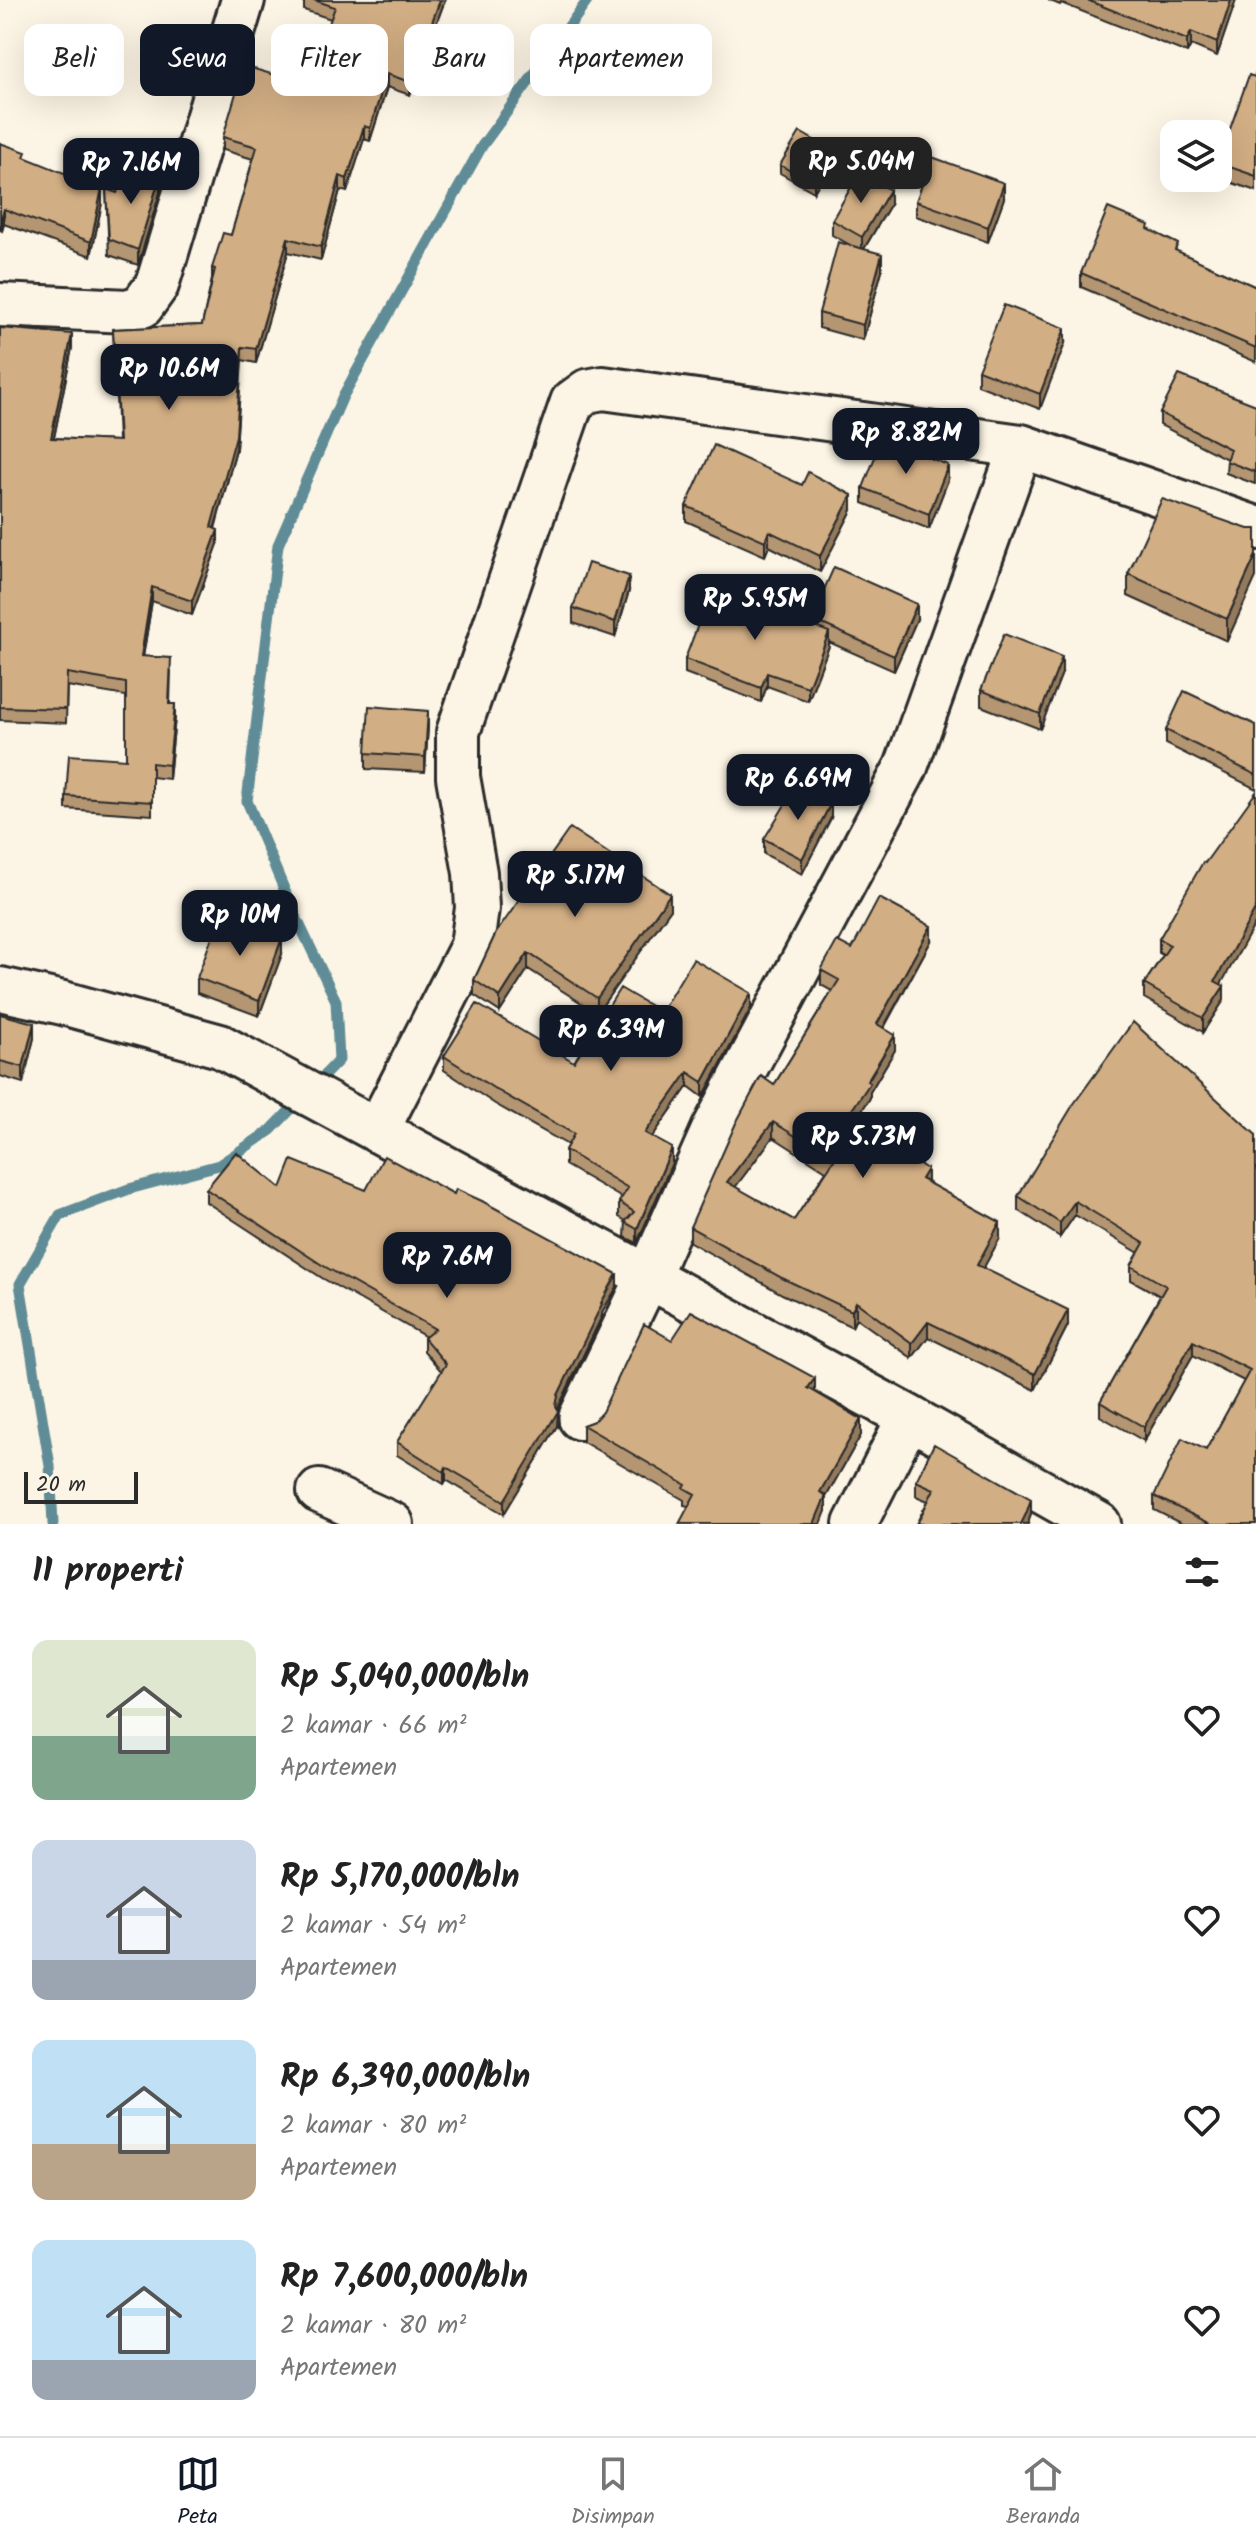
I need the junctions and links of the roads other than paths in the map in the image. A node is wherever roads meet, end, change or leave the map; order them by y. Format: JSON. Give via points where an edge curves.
{"nodes":[{"id":1,"x":243,"y":0,"type":"edge"},
{"id":2,"x":0,"y":305,"type":"edge"},
{"id":3,"x":1021,"y":446,"type":"junction"},
{"id":4,"x":1256,"y":528,"type":"edge"},
{"id":5,"x":0,"y":989,"type":"edge"},
{"id":6,"x":377,"y":1131,"type":"junction"},
{"id":7,"x":648,"y":1277,"type":"junction"},
{"id":8,"x":909,"y":1417,"type":"junction"},
{"id":9,"x":580,"y":1418,"type":"dead end"},
{"id":10,"x":319,"y":1491,"type":"dead end"},
{"id":11,"x":392,"y":1524,"type":"edge"},
{"id":12,"x":855,"y":1524,"type":"edge"},
{"id":13,"x":1099,"y":1524,"type":"edge"}],
"edges":[{"from":1,"to":2,"type":"street","via":[[157,285],[142,306],[128,311]]},
{"from":3,"to":4,"type":"street"},
{"from":3,"to":6,"type":"street","via":[[603,388],[577,396],[458,732],[458,777],[476,896],[472,946]]},
{"from":3,"to":7,"type":"street","via":[[906,767],[714,1128]]},
{"from":5,"to":6,"type":"street","via":[[220,1046]]},
{"from":6,"to":7,"type":"street"},
{"from":7,"to":8,"type":"street"},
{"from":7,"to":9,"type":"street"},
{"from":8,"to":12,"type":"street"},
{"from":8,"to":13,"type":"street"},
{"from":10,"to":11,"type":"street"}]}
